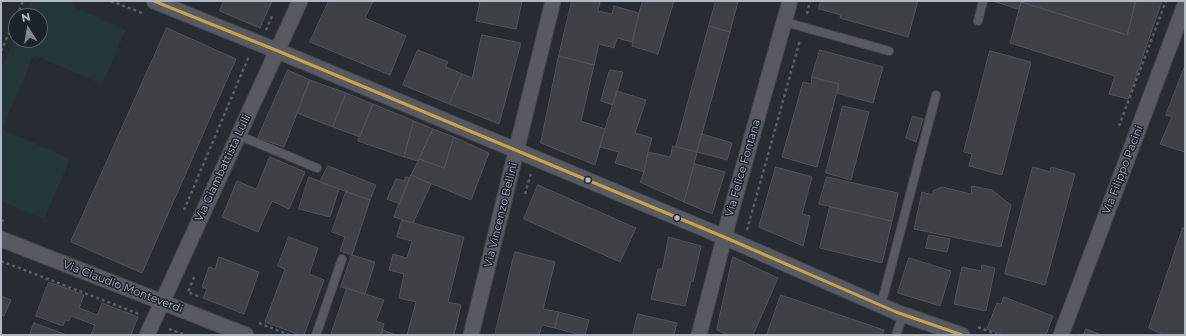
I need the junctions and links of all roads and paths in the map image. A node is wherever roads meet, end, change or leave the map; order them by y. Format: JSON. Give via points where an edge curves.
{"nodes":[{"id":1,"x":111,"y":1,"type":"edge"},
{"id":2,"x":154,"y":1,"type":"edge"},
{"id":3,"x":300,"y":1,"type":"edge"},
{"id":4,"x":553,"y":1,"type":"edge"},
{"id":5,"x":790,"y":1,"type":"edge"},
{"id":6,"x":810,"y":1,"type":"edge"},
{"id":7,"x":983,"y":1,"type":"edge"},
{"id":8,"x":1185,"y":5,"type":"edge"},
{"id":9,"x":147,"y":15,"type":"dead end"},
{"id":10,"x":978,"y":21,"type":"dead end"},
{"id":11,"x":785,"y":22,"type":"junction"},
{"id":12,"x":803,"y":28,"type":"junction"},
{"id":13,"x":8,"y":35,"type":"edge"},
{"id":14,"x":1,"y":51,"type":"edge"},
{"id":15,"x":278,"y":51,"type":"junction"},
{"id":16,"x":889,"y":51,"type":"dead end"},
{"id":17,"x":249,"y":56,"type":"dead end"},
{"id":18,"x":936,"y":95,"type":"dead end"},
{"id":19,"x":238,"y":135,"type":"junction"},
{"id":20,"x":517,"y":151,"type":"junction"},
{"id":21,"x":317,"y":168,"type":"dead end"},
{"id":22,"x":182,"y":213,"type":"dead end"},
{"id":23,"x":746,"y":233,"type":"dead end"},
{"id":24,"x":724,"y":236,"type":"junction"},
{"id":25,"x":1,"y":239,"type":"edge"},
{"id":26,"x":342,"y":259,"type":"dead end"},
{"id":27,"x":1,"y":261,"type":"edge"},
{"id":28,"x":162,"y":302,"type":"junction"},
{"id":29,"x":880,"y":305,"type":"junction"},
{"id":30,"x":903,"y":315,"type":"junction"},
{"id":31,"x":143,"y":316,"type":"dead end"},
{"id":32,"x":173,"y":330,"type":"dead end"},
{"id":33,"x":147,"y":335,"type":"edge"},
{"id":34,"x":185,"y":335,"type":"edge"},
{"id":35,"x":246,"y":335,"type":"edge"},
{"id":36,"x":316,"y":335,"type":"edge"},
{"id":37,"x":472,"y":335,"type":"edge"},
{"id":38,"x":699,"y":335,"type":"edge"},
{"id":39,"x":896,"y":335,"type":"edge"},
{"id":40,"x":962,"y":335,"type":"edge"},
{"id":41,"x":1061,"y":335,"type":"edge"}],
"edges":[{"from":1,"to":9,"type":"path"},
{"from":2,"to":15,"type":"street"},
{"from":3,"to":15,"type":"street","name":"Via Giambattista Lulli"},
{"from":4,"to":20,"type":"street","name":"Via Vincenzo Bellini"},
{"from":5,"to":11,"type":"street","name":"Via Felice Fontana"},
{"from":6,"to":12,"type":"path"},
{"from":7,"to":10,"type":"lane"},
{"from":8,"to":41,"type":"street","name":"Via Filippo Pacini"},
{"from":11,"to":12,"type":"lane"},
{"from":11,"to":24,"type":"street","name":"Via Felice Fontana"},
{"from":12,"to":16,"type":"lane"},
{"from":12,"to":23,"type":"path"},
{"from":13,"to":14,"type":"path"},
{"from":15,"to":19,"type":"street","name":"Via Giambattista Lulli"},
{"from":15,"to":20,"type":"street"},
{"from":17,"to":22,"type":"path"},
{"from":18,"to":29,"type":"lane"},
{"from":19,"to":21,"type":"lane"},
{"from":19,"to":28,"type":"street","name":"Via Giambattista Lulli"},
{"from":20,"to":24,"type":"street"},
{"from":20,"to":37,"type":"street","name":"Via Vincenzo Bellini"},
{"from":24,"to":29,"type":"street"},
{"from":24,"to":38,"type":"street","name":"Via Felice Fontana"},
{"from":25,"to":28,"type":"street","name":"Via Claudio Monteverdi"},
{"from":26,"to":36,"type":"lane"},
{"from":27,"to":31,"type":"path"},
{"from":28,"to":33,"type":"street","name":"Via Giambattista Lulli"},
{"from":28,"to":35,"type":"street","name":"Via Claudio Monteverdi"},
{"from":29,"to":30,"type":"street"},
{"from":30,"to":39,"type":"lane"},
{"from":30,"to":40,"type":"street"},
{"from":32,"to":34,"type":"path"}]}
